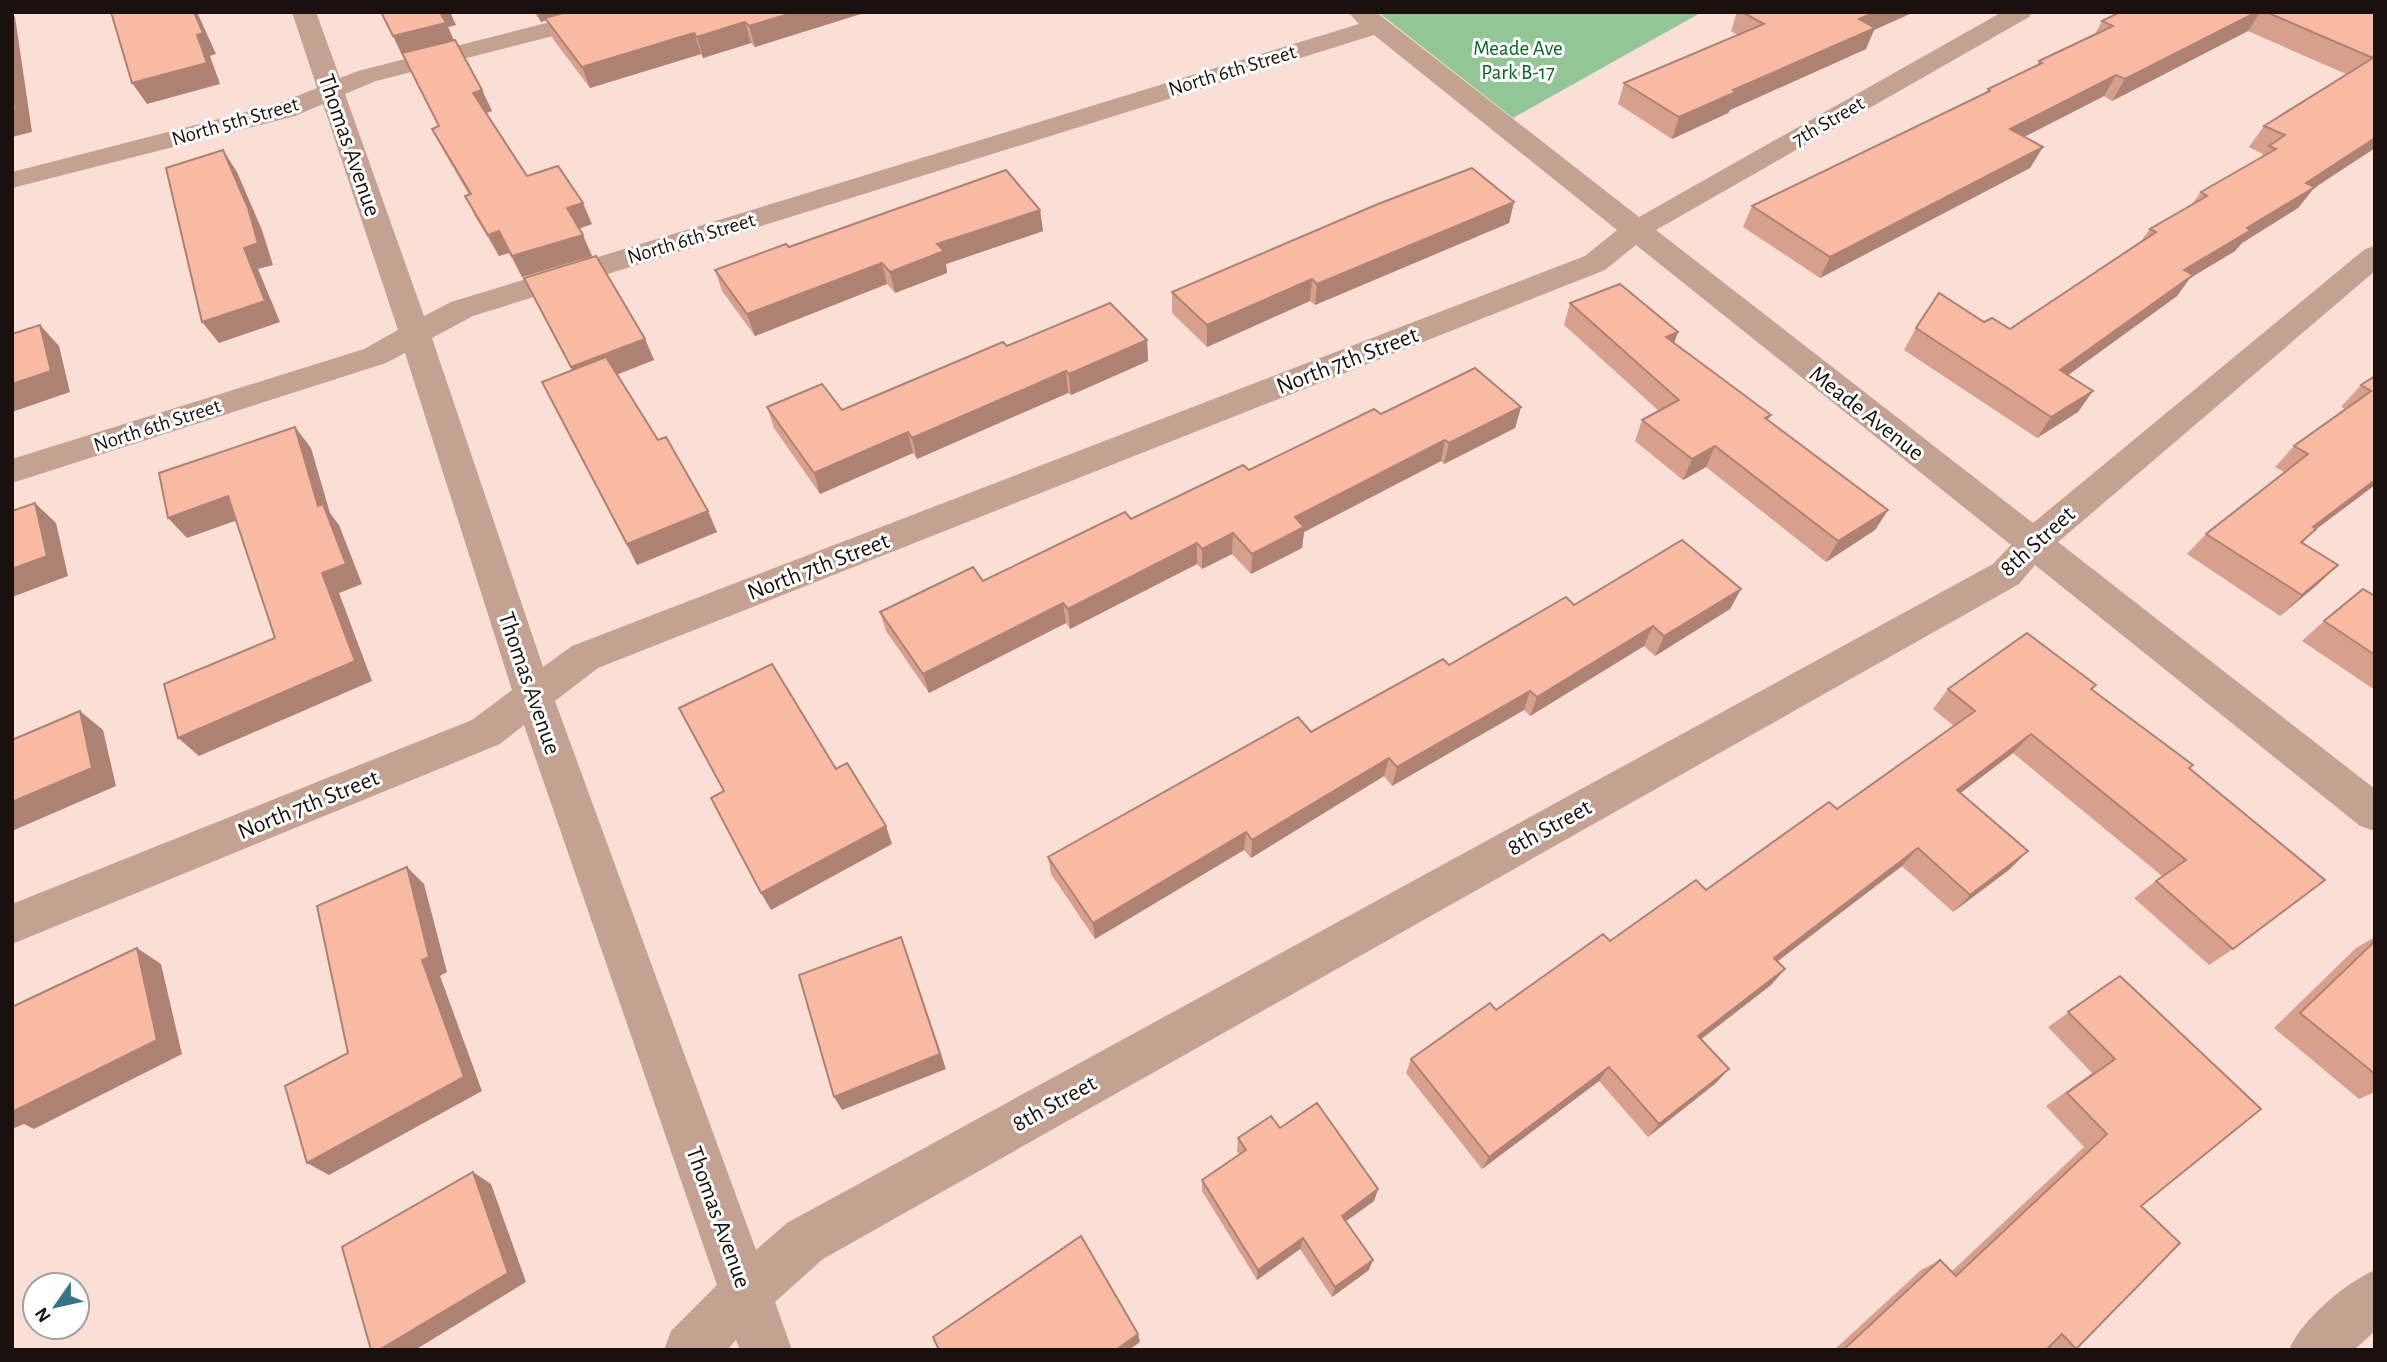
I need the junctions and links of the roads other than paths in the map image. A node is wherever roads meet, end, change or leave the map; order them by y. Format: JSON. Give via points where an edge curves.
{"nodes":[{"id":1,"x":304,"y":12,"type":"edge"},
{"id":2,"x":619,"y":12,"type":"edge"},
{"id":3,"x":2020,"y":12,"type":"edge"},
{"id":4,"x":1368,"y":19,"type":"edge"},
{"id":5,"x":332,"y":90,"type":"junction"},
{"id":6,"x":12,"y":180,"type":"edge"},
{"id":7,"x":1636,"y":230,"type":"junction"},
{"id":8,"x":2375,"y":255,"type":"edge"},
{"id":9,"x":415,"y":334,"type":"junction"},
{"id":10,"x":12,"y":471,"type":"edge"},
{"id":11,"x":2033,"y":544,"type":"junction"},
{"id":12,"x":534,"y":697,"type":"junction"},
{"id":13,"x":2375,"y":813,"type":"edge"},
{"id":14,"x":12,"y":924,"type":"edge"},
{"id":15,"x":746,"y":1293,"type":"junction"},
{"id":16,"x":2375,"y":1296,"type":"edge"},
{"id":17,"x":690,"y":1350,"type":"edge"},
{"id":18,"x":766,"y":1350,"type":"edge"},
{"id":19,"x":2315,"y":1350,"type":"edge"}],
"edges":[{"from":1,"to":5,"type":"street","name":"Thomas Avenue"},
{"from":2,"to":5,"type":"street","name":"North 5th Street","via":[[367,76]]},
{"from":3,"to":7,"type":"street","name":"7th Street"},
{"from":4,"to":7,"type":"street","name":"Meade Avenue"},
{"from":4,"to":9,"type":"street","name":"North 6th Street","via":[[462,309]]},
{"from":5,"to":6,"type":"street","name":"North 5th Street","via":[[286,110]]},
{"from":5,"to":9,"type":"street","name":"Thomas Avenue"},
{"from":7,"to":11,"type":"street","name":"Meade Avenue"},
{"from":7,"to":12,"type":"street","name":"North 7th Street","via":[[1595,263],[585,657]]},
{"from":8,"to":11,"type":"street","name":"8th Street"},
{"from":9,"to":10,"type":"street","name":"North 6th Street","via":[[375,356]]},
{"from":9,"to":12,"type":"street","name":"Thomas Avenue"},
{"from":11,"to":13,"type":"street","name":"Meade Avenue"},
{"from":11,"to":15,"type":"street","name":"8th Street","via":[[2006,574],[805,1241]]},
{"from":12,"to":14,"type":"street","name":"North 7th Street","via":[[486,732]]},
{"from":12,"to":15,"type":"street","name":"Thomas Avenue"},
{"from":15,"to":17,"type":"street","name":"8th Street"},
{"from":15,"to":18,"type":"street","name":"Thomas Avenue"},
{"from":16,"to":19,"type":"street"}]}
